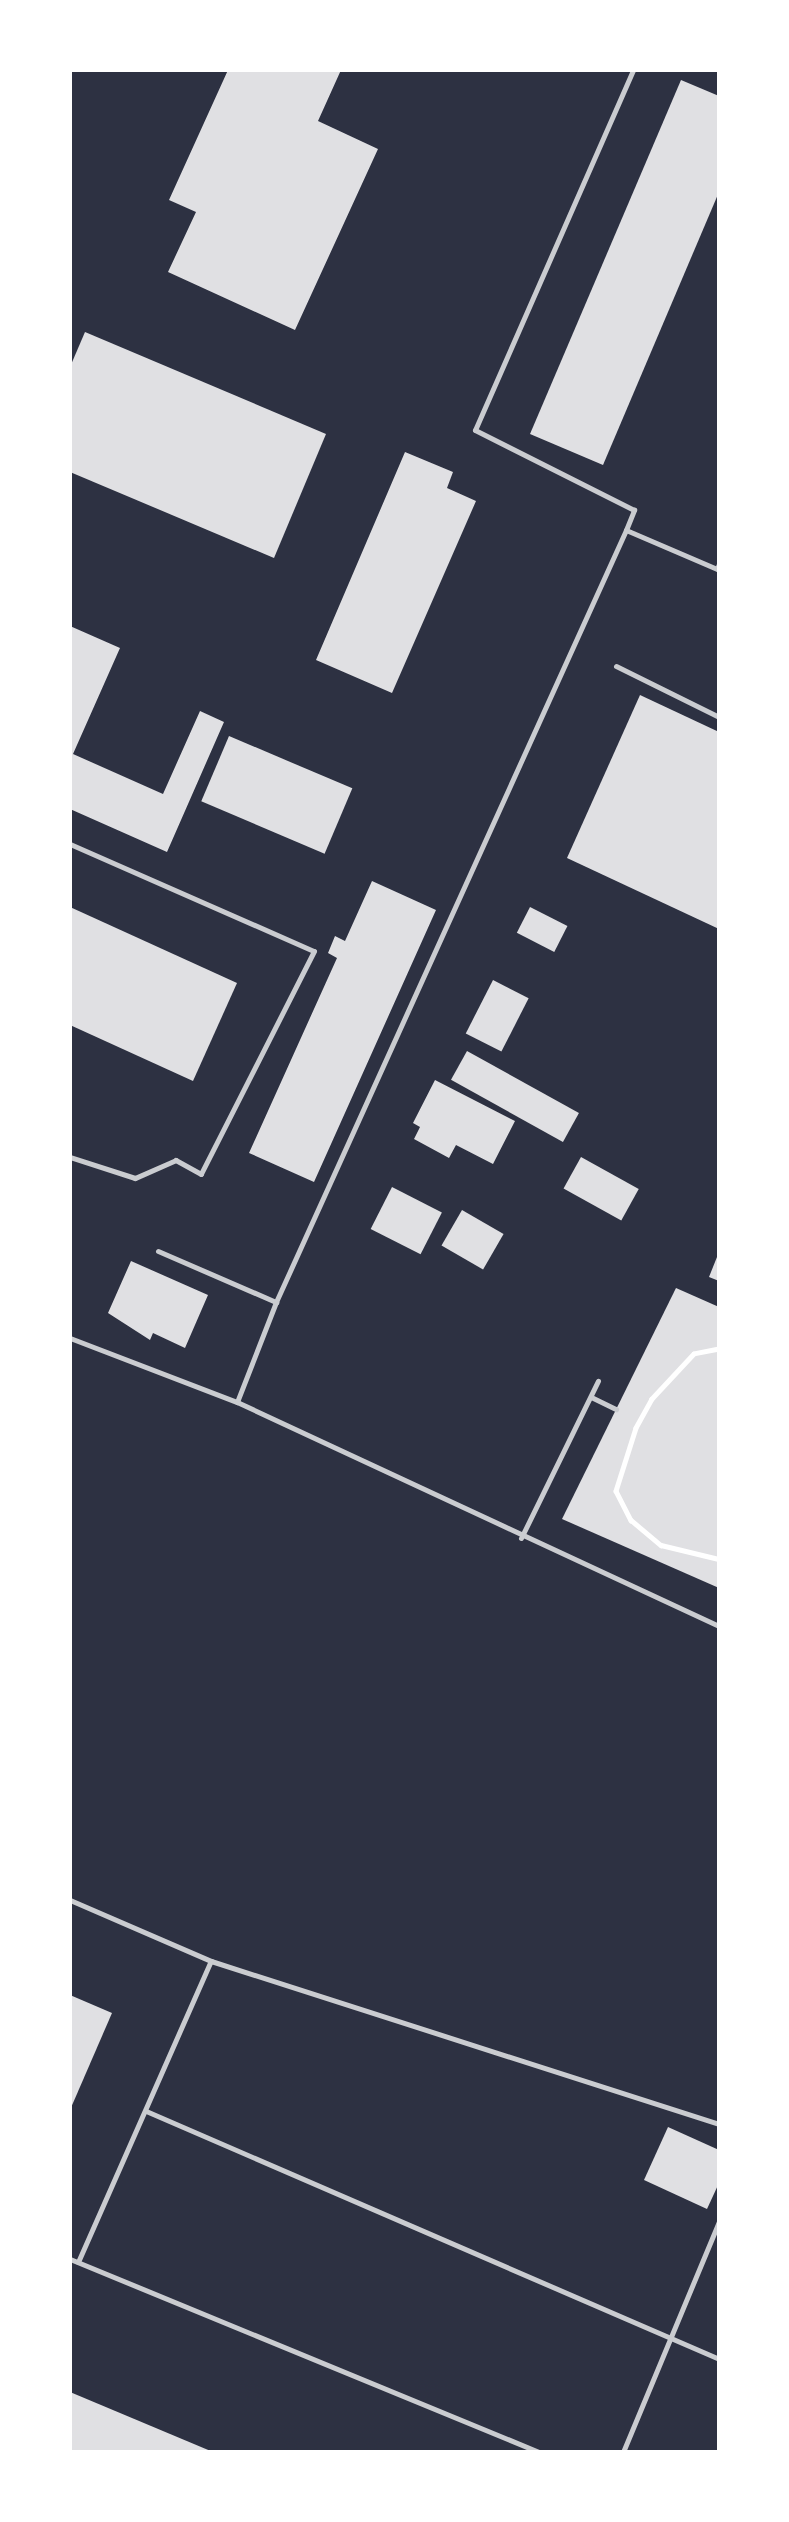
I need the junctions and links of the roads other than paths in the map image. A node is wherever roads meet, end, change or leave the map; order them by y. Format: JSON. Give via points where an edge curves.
{"nodes":[{"id":1,"x":633,"y":70,"type":"edge"},
{"id":2,"x":626,"y":530,"type":"junction"},
{"id":3,"x":718,"y":568,"type":"edge"},
{"id":4,"x":616,"y":666,"type":"dead end"},
{"id":5,"x":719,"y":717,"type":"edge"},
{"id":6,"x":70,"y":844,"type":"edge"},
{"id":7,"x":70,"y":1157,"type":"edge"},
{"id":8,"x":158,"y":1251,"type":"dead end"},
{"id":9,"x":276,"y":1302,"type":"junction"},
{"id":10,"x":70,"y":1338,"type":"edge"},
{"id":11,"x":598,"y":1381,"type":"dead end"},
{"id":12,"x":591,"y":1397,"type":"junction"},
{"id":13,"x":237,"y":1402,"type":"junction"},
{"id":14,"x":616,"y":1409,"type":"dead end"},
{"id":15,"x":521,"y":1538,"type":"junction"},
{"id":16,"x":719,"y":1626,"type":"edge"},
{"id":17,"x":70,"y":1900,"type":"edge"},
{"id":18,"x":211,"y":1961,"type":"junction"},
{"id":19,"x":146,"y":2111,"type":"junction"},
{"id":20,"x":719,"y":2124,"type":"edge"},
{"id":21,"x":719,"y":2221,"type":"edge"},
{"id":22,"x":70,"y":2259,"type":"edge"},
{"id":23,"x":78,"y":2262,"type":"junction"},
{"id":24,"x":673,"y":2339,"type":"junction"},
{"id":25,"x":719,"y":2359,"type":"edge"},
{"id":26,"x":539,"y":2452,"type":"edge"},
{"id":27,"x":623,"y":2452,"type":"edge"}],
"edges":[{"from":1,"to":2,"type":"lane","via":[[475,430],[634,510]]},
{"from":2,"to":3,"type":"lane"},
{"from":2,"to":9,"type":"lane"},
{"from":4,"to":5,"type":"lane"},
{"from":6,"to":7,"type":"lane","via":[[314,951],[201,1174],[176,1160],[135,1178]]},
{"from":8,"to":9,"type":"lane"},
{"from":9,"to":13,"type":"lane"},
{"from":10,"to":13,"type":"lane"},
{"from":11,"to":12,"type":"lane"},
{"from":12,"to":14,"type":"lane"},
{"from":12,"to":15,"type":"lane"},
{"from":13,"to":15,"type":"lane"},
{"from":15,"to":16,"type":"lane"},
{"from":17,"to":18,"type":"lane"},
{"from":18,"to":19,"type":"lane"},
{"from":18,"to":20,"type":"lane"},
{"from":19,"to":23,"type":"lane"},
{"from":19,"to":24,"type":"lane"},
{"from":21,"to":24,"type":"lane"},
{"from":22,"to":23,"type":"lane"},
{"from":23,"to":26,"type":"lane"},
{"from":24,"to":25,"type":"lane"},
{"from":24,"to":27,"type":"lane"}]}
